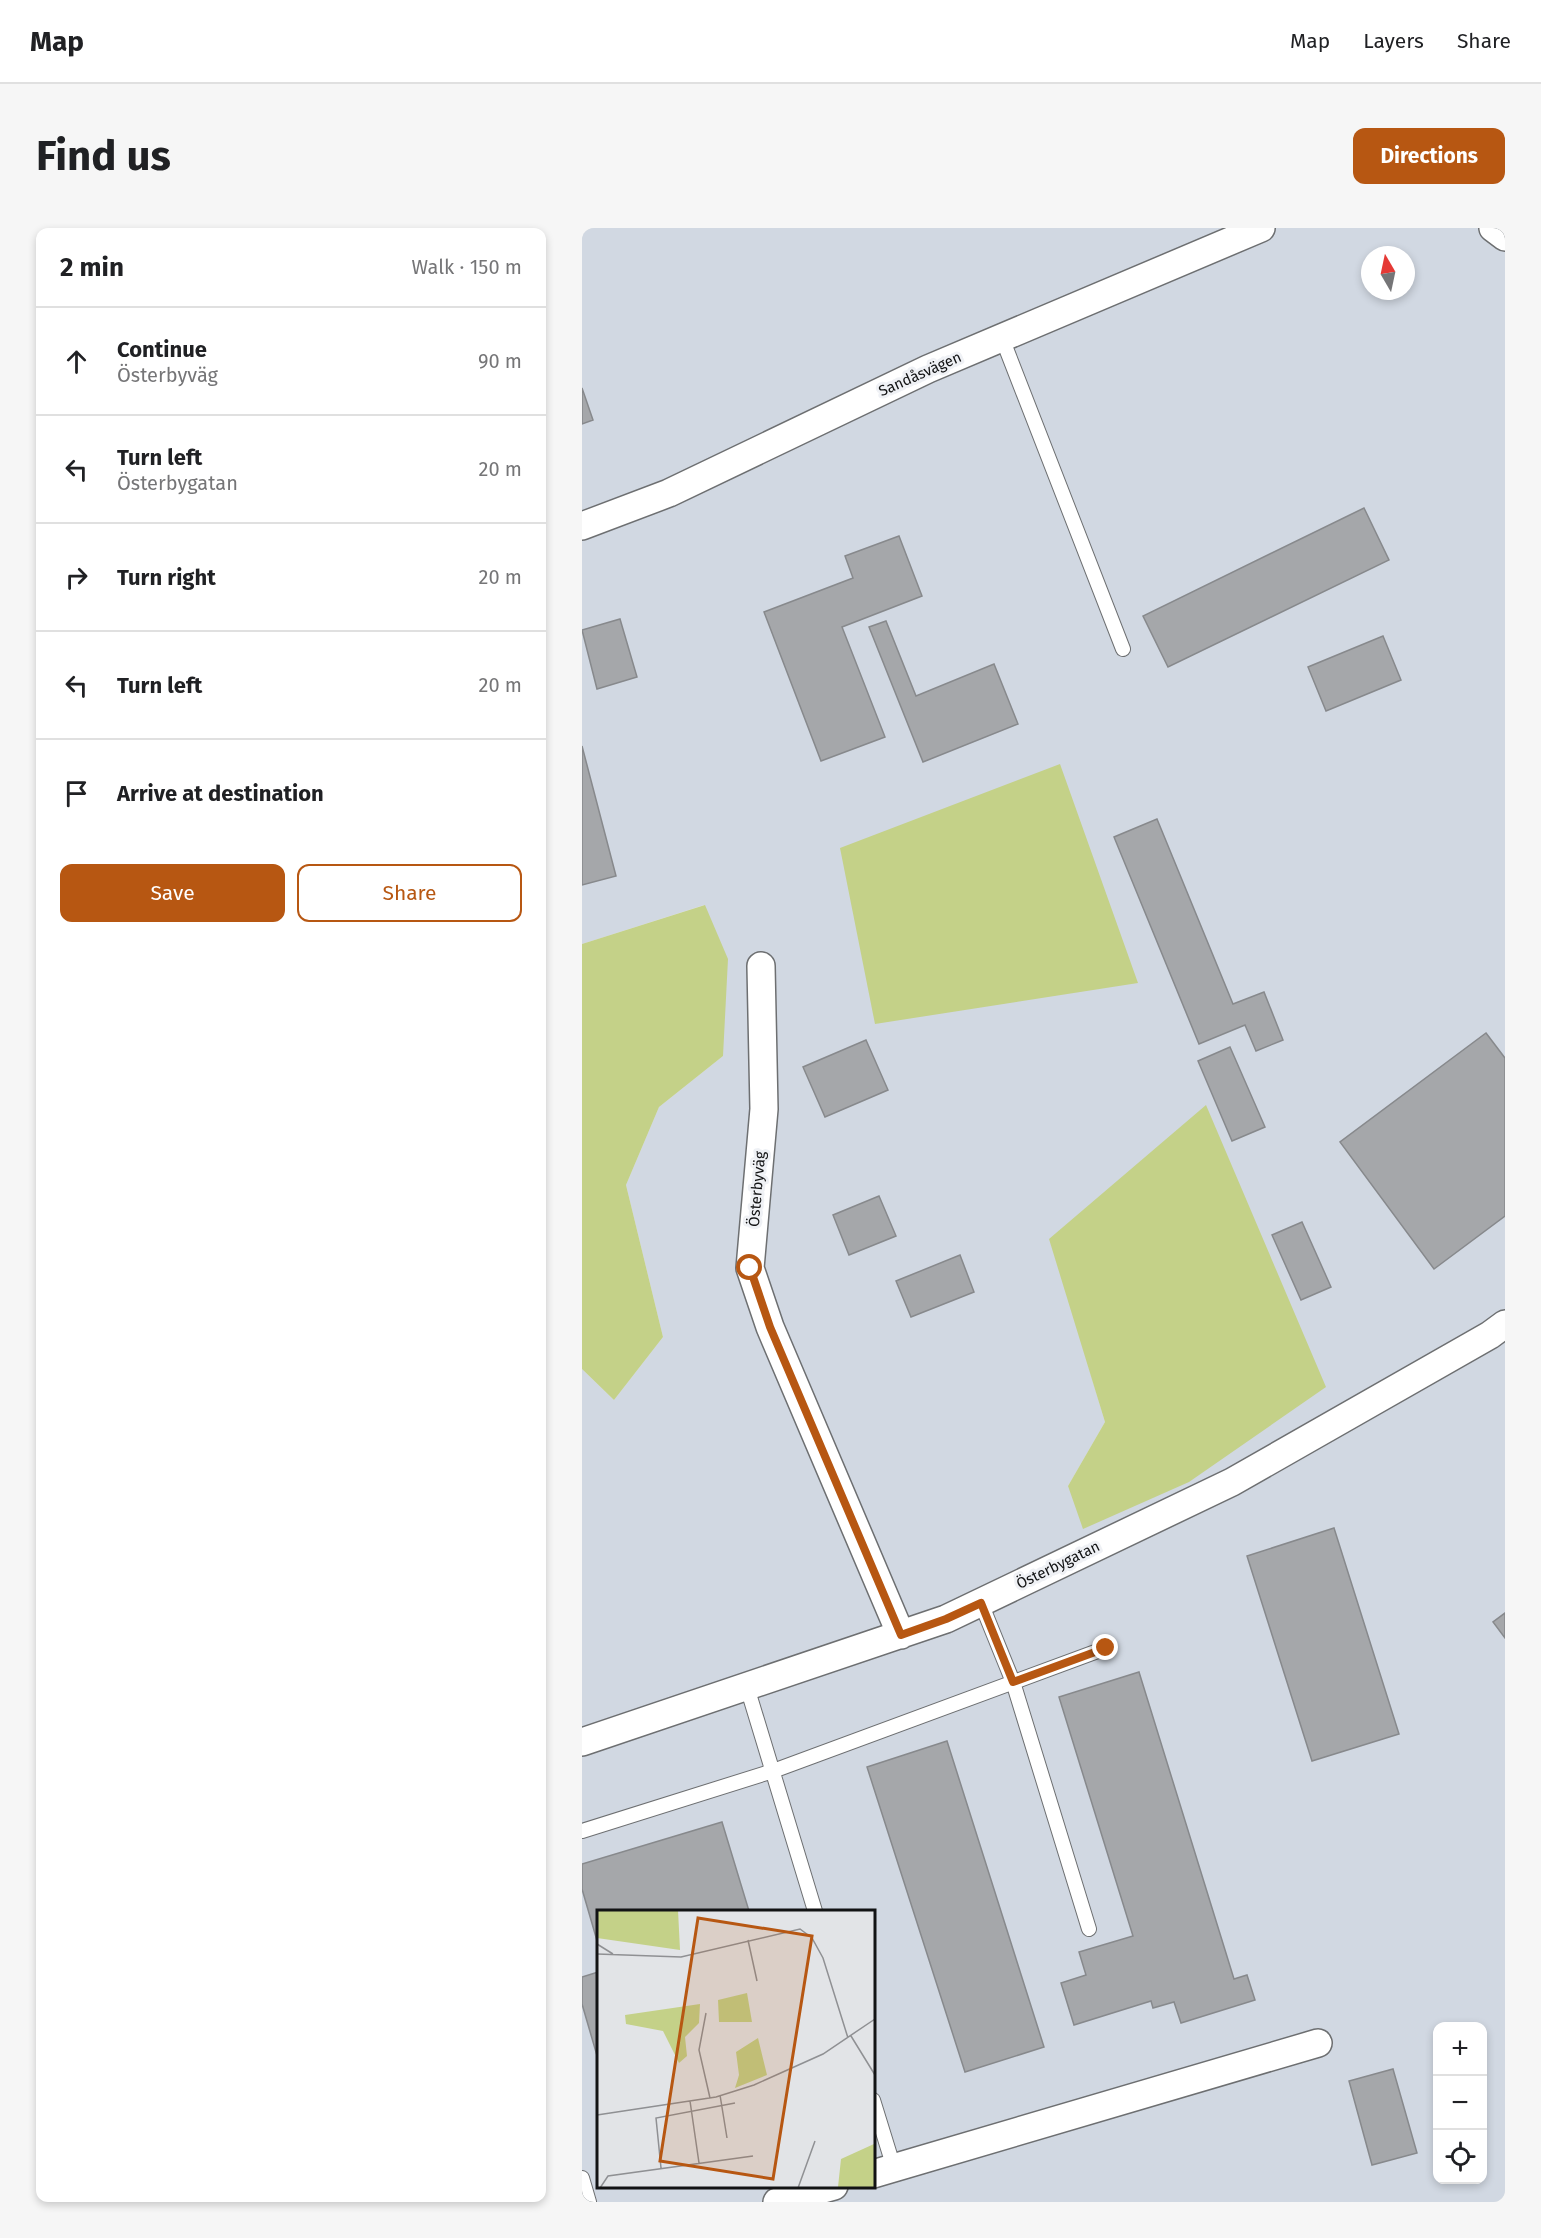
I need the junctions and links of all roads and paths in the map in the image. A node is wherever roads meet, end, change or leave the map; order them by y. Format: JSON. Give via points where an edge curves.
{"nodes":[{"id":1,"x":1261,"y":228,"type":"edge"},
{"id":2,"x":1493,"y":228,"type":"edge"},
{"id":3,"x":1505,"y":237,"type":"edge"},
{"id":4,"x":1002,"y":338,"type":"junction"},
{"id":5,"x":582,"y":526,"type":"edge"},
{"id":6,"x":1123,"y":649,"type":"dead end"},
{"id":7,"x":761,"y":966,"type":"dead end"},
{"id":8,"x":1505,"y":1324,"type":"edge"},
{"id":9,"x":981,"y":1603,"type":"junction"},
{"id":10,"x":901,"y":1635,"type":"junction"},
{"id":11,"x":1106,"y":1648,"type":"dead end"},
{"id":12,"x":1013,"y":1682,"type":"junction"},
{"id":13,"x":747,"y":1687,"type":"junction"},
{"id":14,"x":582,"y":1742,"type":"edge"},
{"id":15,"x":773,"y":1770,"type":"junction"},
{"id":16,"x":582,"y":1831,"type":"edge"},
{"id":17,"x":815,"y":1910,"type":"edge"},
{"id":18,"x":1089,"y":1929,"type":"dead end"},
{"id":19,"x":1318,"y":2043,"type":"dead end"},
{"id":20,"x":874,"y":2107,"type":"edge"},
{"id":21,"x":883,"y":2171,"type":"edge"},
{"id":22,"x":582,"y":2178,"type":"edge"},
{"id":23,"x":830,"y":2187,"type":"edge"},
{"id":24,"x":590,"y":2202,"type":"edge"},
{"id":25,"x":777,"y":2202,"type":"edge"}],
"edges":[{"from":1,"to":4,"type":"street","name":"Sandåsvägen"},
{"from":2,"to":3,"type":"street"},
{"from":4,"to":5,"type":"street","name":"Sandåsvägen","via":[[928,369],[669,493]]},
{"from":4,"to":6,"type":"lane"},
{"from":7,"to":10,"type":"street","name":"Österbyväg","via":[[764,1109],[750,1268],[770,1327]]},
{"from":8,"to":9,"type":"street","name":"Österbygatan","via":[[1232,1482]]},
{"from":9,"to":10,"type":"street","name":"Österbygatan"},
{"from":9,"to":12,"type":"lane"},
{"from":10,"to":13,"type":"street","name":"Österbygatan"},
{"from":11,"to":12,"type":"lane"},
{"from":12,"to":15,"type":"lane"},
{"from":12,"to":18,"type":"lane"},
{"from":13,"to":14,"type":"street","name":"Österbygatan"},
{"from":13,"to":15,"type":"lane"},
{"from":15,"to":16,"type":"lane"},
{"from":15,"to":17,"type":"lane"},
{"from":19,"to":21,"type":"street"},
{"from":20,"to":21,"type":"lane"},
{"from":22,"to":24,"type":"lane"},
{"from":23,"to":25,"type":"street"}]}
